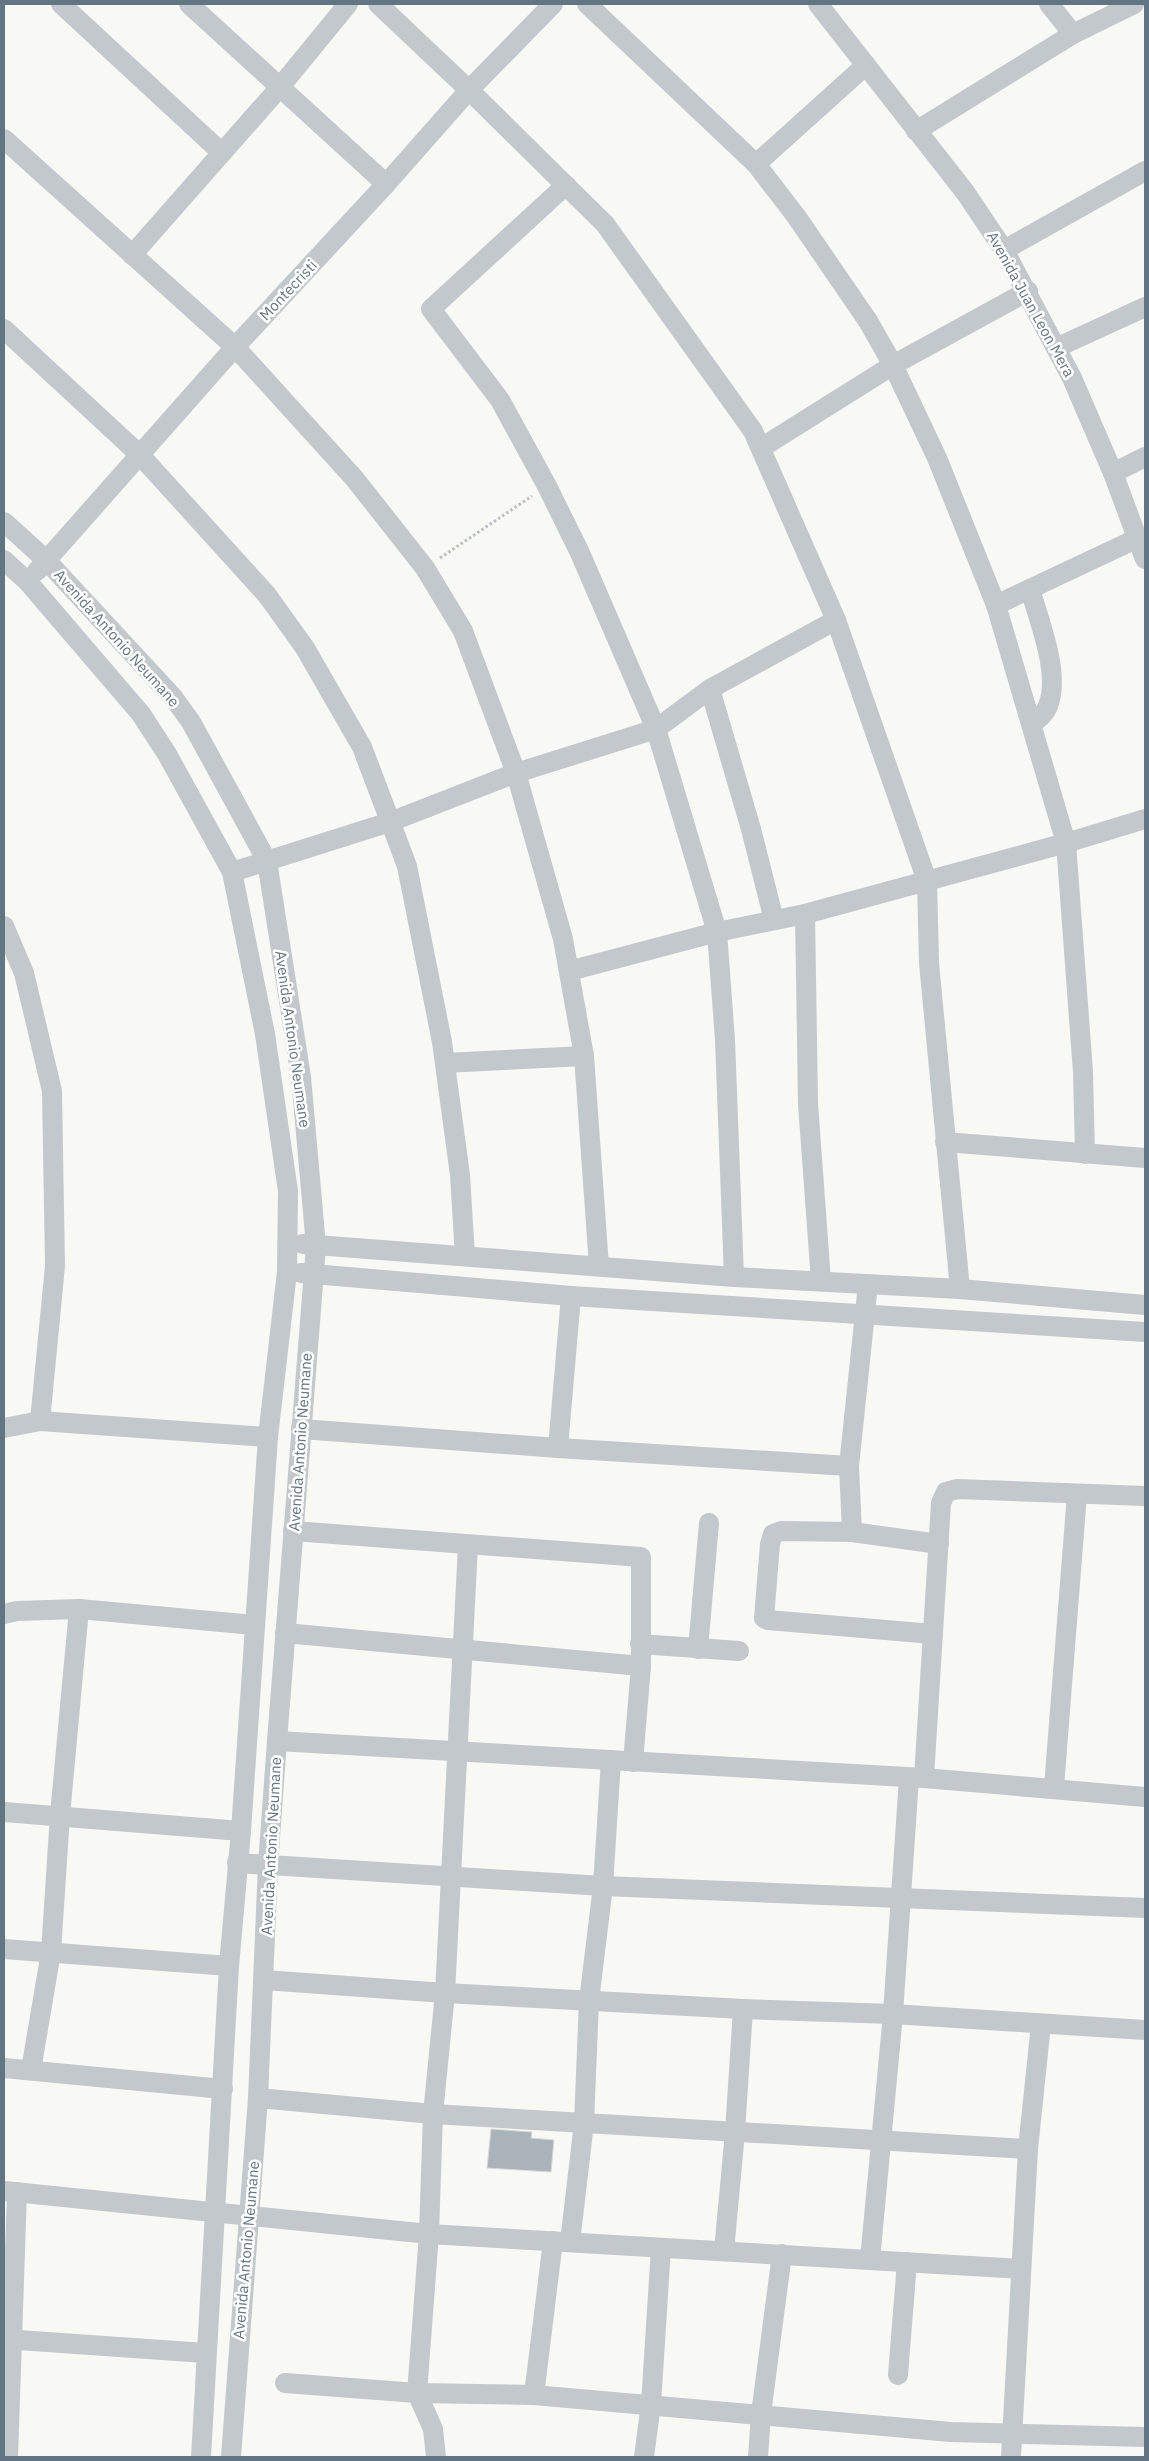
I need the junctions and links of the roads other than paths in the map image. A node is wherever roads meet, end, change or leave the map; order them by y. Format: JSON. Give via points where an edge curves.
{"nodes":[{"id":1,"x":61,"y":4,"type":"edge"},
{"id":2,"x":190,"y":4,"type":"edge"},
{"id":3,"x":348,"y":4,"type":"edge"},
{"id":4,"x":378,"y":4,"type":"edge"},
{"id":5,"x":553,"y":4,"type":"edge"},
{"id":6,"x":587,"y":4,"type":"edge"},
{"id":7,"x":818,"y":4,"type":"edge"},
{"id":8,"x":1049,"y":4,"type":"edge"},
{"id":9,"x":1134,"y":4,"type":"edge"},
{"id":10,"x":1073,"y":34,"type":"junction"},
{"id":11,"x":866,"y":65,"type":"junction"},
{"id":12,"x":280,"y":87,"type":"junction"},
{"id":13,"x":469,"y":90,"type":"junction"},
{"id":14,"x":916,"y":131,"type":"junction"},
{"id":15,"x":4,"y":139,"type":"edge"},
{"id":16,"x":222,"y":153,"type":"junction"},
{"id":17,"x":756,"y":164,"type":"junction"},
{"id":18,"x":1145,"y":171,"type":"edge"},
{"id":19,"x":386,"y":184,"type":"junction"},
{"id":20,"x":566,"y":185,"type":"junction"},
{"id":21,"x":1004,"y":250,"type":"junction"},
{"id":22,"x":132,"y":255,"type":"junction"},
{"id":23,"x":1028,"y":291,"type":"junction"},
{"id":24,"x":1145,"y":307,"type":"edge"},
{"id":25,"x":4,"y":329,"type":"edge"},
{"id":26,"x":235,"y":347,"type":"junction"},
{"id":27,"x":1058,"y":347,"type":"junction"},
{"id":28,"x":893,"y":365,"type":"junction"},
{"id":29,"x":761,"y":448,"type":"junction"},
{"id":30,"x":140,"y":454,"type":"junction"},
{"id":31,"x":1145,"y":458,"type":"edge"},
{"id":32,"x":1113,"y":473,"type":"junction"},
{"id":33,"x":4,"y":522,"type":"edge"},
{"id":34,"x":1138,"y":538,"type":"junction"},
{"id":35,"x":1145,"y":559,"type":"edge"},
{"id":36,"x":4,"y":560,"type":"edge"},
{"id":37,"x":46,"y":560,"type":"junction"},
{"id":38,"x":28,"y":582,"type":"junction"},
{"id":39,"x":1030,"y":589,"type":"junction"},
{"id":40,"x":996,"y":605,"type":"junction"},
{"id":41,"x":836,"y":620,"type":"junction"},
{"id":42,"x":710,"y":689,"type":"junction"},
{"id":43,"x":1032,"y":724,"type":"junction"},
{"id":44,"x":656,"y":729,"type":"junction"},
{"id":45,"x":516,"y":773,"type":"junction"},
{"id":46,"x":1145,"y":819,"type":"edge"},
{"id":47,"x":390,"y":822,"type":"junction"},
{"id":48,"x":1066,"y":843,"type":"junction"},
{"id":49,"x":267,"y":861,"type":"junction"},
{"id":50,"x":232,"y":872,"type":"junction"},
{"id":51,"x":927,"y":881,"type":"junction"},
{"id":52,"x":805,"y":914,"type":"junction"},
{"id":53,"x":774,"y":920,"type":"junction"},
{"id":54,"x":4,"y":926,"type":"edge"},
{"id":55,"x":716,"y":932,"type":"junction"},
{"id":56,"x":569,"y":971,"type":"junction"},
{"id":57,"x":584,"y":1056,"type":"junction"},
{"id":58,"x":445,"y":1063,"type":"junction"},
{"id":59,"x":945,"y":1142,"type":"junction"},
{"id":60,"x":1085,"y":1154,"type":"junction"},
{"id":61,"x":1145,"y":1158,"type":"edge"},
{"id":62,"x":288,"y":1243,"type":"junction"},
{"id":63,"x":316,"y":1246,"type":"junction"},
{"id":64,"x":464,"y":1256,"type":"junction"},
{"id":65,"x":599,"y":1266,"type":"junction"},
{"id":66,"x":287,"y":1272,"type":"junction"},
{"id":67,"x":313,"y":1273,"type":"junction"},
{"id":68,"x":734,"y":1277,"type":"junction"},
{"id":69,"x":821,"y":1281,"type":"junction"},
{"id":70,"x":868,"y":1284,"type":"junction"},
{"id":71,"x":960,"y":1289,"type":"junction"},
{"id":72,"x":571,"y":1296,"type":"junction"},
{"id":73,"x":1145,"y":1305,"type":"edge"},
{"id":74,"x":865,"y":1316,"type":"junction"},
{"id":75,"x":1145,"y":1332,"type":"edge"},
{"id":76,"x":40,"y":1421,"type":"junction"},
{"id":77,"x":4,"y":1428,"type":"edge"},
{"id":78,"x":301,"y":1428,"type":"junction"},
{"id":79,"x":268,"y":1437,"type":"junction"},
{"id":80,"x":558,"y":1448,"type":"junction"},
{"id":81,"x":849,"y":1466,"type":"junction"},
{"id":82,"x":1076,"y":1494,"type":"junction"},
{"id":83,"x":1145,"y":1496,"type":"edge"},
{"id":84,"x":709,"y":1523,"type":"dead end"},
{"id":85,"x":293,"y":1531,"type":"junction"},
{"id":86,"x":852,"y":1532,"type":"junction"},
{"id":87,"x":939,"y":1544,"type":"junction"},
{"id":88,"x":468,"y":1545,"type":"junction"},
{"id":89,"x":80,"y":1609,"type":"junction"},
{"id":90,"x":4,"y":1614,"type":"edge"},
{"id":91,"x":254,"y":1625,"type":"junction"},
{"id":92,"x":285,"y":1633,"type":"junction"},
{"id":93,"x":933,"y":1634,"type":"junction"},
{"id":94,"x":640,"y":1644,"type":"junction"},
{"id":95,"x":698,"y":1649,"type":"junction"},
{"id":96,"x":462,"y":1651,"type":"junction"},
{"id":97,"x":739,"y":1651,"type":"dead end"},
{"id":98,"x":641,"y":1666,"type":"junction"},
{"id":99,"x":277,"y":1740,"type":"junction"},
{"id":100,"x":457,"y":1750,"type":"junction"},
{"id":101,"x":610,"y":1760,"type":"junction"},
{"id":102,"x":633,"y":1762,"type":"junction"},
{"id":103,"x":917,"y":1778,"type":"junction"},
{"id":104,"x":1054,"y":1787,"type":"junction"},
{"id":105,"x":1145,"y":1797,"type":"edge"},
{"id":106,"x":4,"y":1812,"type":"edge"},
{"id":107,"x":60,"y":1815,"type":"junction"},
{"id":108,"x":241,"y":1830,"type":"junction"},
{"id":109,"x":237,"y":1863,"type":"junction"},
{"id":110,"x":268,"y":1866,"type":"junction"},
{"id":111,"x":450,"y":1878,"type":"junction"},
{"id":112,"x":603,"y":1886,"type":"junction"},
{"id":113,"x":901,"y":1897,"type":"junction"},
{"id":114,"x":1145,"y":1908,"type":"edge"},
{"id":115,"x":4,"y":1949,"type":"edge"},
{"id":116,"x":51,"y":1952,"type":"junction"},
{"id":117,"x":229,"y":1966,"type":"junction"},
{"id":118,"x":264,"y":1980,"type":"junction"},
{"id":119,"x":444,"y":1992,"type":"junction"},
{"id":120,"x":589,"y":2000,"type":"junction"},
{"id":121,"x":743,"y":2009,"type":"junction"},
{"id":122,"x":893,"y":2014,"type":"junction"},
{"id":123,"x":1040,"y":2024,"type":"junction"},
{"id":124,"x":1145,"y":2030,"type":"edge"},
{"id":125,"x":4,"y":2068,"type":"edge"},
{"id":126,"x":31,"y":2070,"type":"junction"},
{"id":127,"x":224,"y":2089,"type":"junction"},
{"id":128,"x":258,"y":2098,"type":"junction"},
{"id":129,"x":433,"y":2114,"type":"junction"},
{"id":130,"x":584,"y":2123,"type":"junction"},
{"id":131,"x":736,"y":2132,"type":"junction"},
{"id":132,"x":880,"y":2140,"type":"junction"},
{"id":133,"x":1028,"y":2149,"type":"junction"},
{"id":134,"x":11,"y":2192,"type":"edge"},
{"id":135,"x":214,"y":2213,"type":"junction"},
{"id":136,"x":248,"y":2216,"type":"junction"},
{"id":137,"x":429,"y":2234,"type":"junction"},
{"id":138,"x":562,"y":2242,"type":"junction"},
{"id":139,"x":661,"y":2248,"type":"junction"},
{"id":140,"x":724,"y":2251,"type":"junction"},
{"id":141,"x":782,"y":2254,"type":"junction"},
{"id":142,"x":870,"y":2260,"type":"junction"},
{"id":143,"x":907,"y":2262,"type":"junction"},
{"id":144,"x":1021,"y":2269,"type":"junction"},
{"id":145,"x":8,"y":2340,"type":"edge"},
{"id":146,"x":205,"y":2353,"type":"junction"},
{"id":147,"x":898,"y":2375,"type":"dead end"},
{"id":148,"x":286,"y":2383,"type":"dead end"},
{"id":149,"x":417,"y":2393,"type":"junction"},
{"id":150,"x":534,"y":2394,"type":"junction"},
{"id":151,"x":651,"y":2404,"type":"junction"},
{"id":152,"x":761,"y":2414,"type":"junction"},
{"id":153,"x":1012,"y":2433,"type":"junction"},
{"id":154,"x":1145,"y":2437,"type":"edge"},
{"id":155,"x":8,"y":2457,"type":"edge"},
{"id":156,"x":201,"y":2457,"type":"edge"},
{"id":157,"x":231,"y":2457,"type":"edge"},
{"id":158,"x":436,"y":2457,"type":"edge"},
{"id":159,"x":644,"y":2457,"type":"edge"},
{"id":160,"x":758,"y":2457,"type":"edge"},
{"id":161,"x":1011,"y":2457,"type":"edge"}],
"edges":[{"from":1,"to":16,"type":"street"},
{"from":2,"to":12,"type":"street"},
{"from":3,"to":12,"type":"street"},
{"from":4,"to":13,"type":"street"},
{"from":5,"to":13,"type":"street","name":"Montecristi"},
{"from":6,"to":17,"type":"street"},
{"from":7,"to":11,"type":"street","name":"Avenida Juan Leon Mera"},
{"from":8,"to":10,"type":"street"},
{"from":9,"to":10,"type":"street"},
{"from":10,"to":14,"type":"street"},
{"from":11,"to":14,"type":"street","name":"Avenida Juan Leon Mera"},
{"from":11,"to":17,"type":"street"},
{"from":12,"to":16,"type":"street"},
{"from":12,"to":19,"type":"street"},
{"from":13,"to":19,"type":"street","name":"Montecristi"},
{"from":13,"to":20,"type":"street"},
{"from":14,"to":21,"type":"street","name":"Avenida Juan Leon Mera","via":[[965,192]]},
{"from":15,"to":22,"type":"street"},
{"from":16,"to":22,"type":"street"},
{"from":17,"to":28,"type":"street","via":[[796,216]]},
{"from":18,"to":21,"type":"street"},
{"from":19,"to":26,"type":"street","name":"Montecristi"},
{"from":20,"to":29,"type":"street","via":[[605,224],[753,431]]},
{"from":20,"to":44,"type":"street","via":[[432,309],[500,400],[547,486]]},
{"from":21,"to":23,"type":"street","name":"Avenida Juan Leon Mera"},
{"from":22,"to":26,"type":"street"},
{"from":23,"to":27,"type":"street","name":"Avenida Juan Leon Mera"},
{"from":23,"to":28,"type":"street"},
{"from":24,"to":27,"type":"street"},
{"from":25,"to":30,"type":"street"},
{"from":26,"to":30,"type":"street","name":"Montecristi"},
{"from":26,"to":45,"type":"street","via":[[354,478],[425,568],[463,631]]},
{"from":27,"to":32,"type":"street","name":"Avenida Juan Leon Mera"},
{"from":28,"to":29,"type":"street"},
{"from":28,"to":40,"type":"street","via":[[937,458]]},
{"from":29,"to":41,"type":"street"},
{"from":30,"to":37,"type":"street","name":"Montecristi"},
{"from":30,"to":47,"type":"street","via":[[267,595],[306,648],[362,747]]},
{"from":31,"to":32,"type":"street"},
{"from":32,"to":34,"type":"street","name":"Avenida Juan Leon Mera"},
{"from":33,"to":37,"type":"street","name":"Avenida Antonio Neumane"},
{"from":34,"to":35,"type":"street","name":"Avenida Juan Leon Mera"},
{"from":34,"to":39,"type":"street"},
{"from":36,"to":38,"type":"street","name":"Avenida Antonio Neumane"},
{"from":37,"to":38,"type":"street","name":"Montecristi"},
{"from":37,"to":49,"type":"street","name":"Avenida Antonio Neumane","via":[[173,697],[191,722]]},
{"from":38,"to":50,"type":"street","name":"Avenida Antonio Neumane","via":[[141,714],[167,754]]},
{"from":39,"to":40,"type":"street"},
{"from":39,"to":43,"type":"street","via":[[1052,681],[1046,711]]},
{"from":40,"to":43,"type":"street"},
{"from":41,"to":42,"type":"street"},
{"from":41,"to":51,"type":"street"},
{"from":42,"to":44,"type":"street"},
{"from":42,"to":53,"type":"street"},
{"from":43,"to":48,"type":"street"},
{"from":44,"to":45,"type":"street"},
{"from":44,"to":55,"type":"street"},
{"from":45,"to":47,"type":"street"},
{"from":45,"to":56,"type":"street"},
{"from":46,"to":48,"type":"street"},
{"from":47,"to":49,"type":"street"},
{"from":47,"to":58,"type":"street","via":[[407,866]]},
{"from":48,"to":51,"type":"street"},
{"from":48,"to":60,"type":"street","via":[[1083,1072]]},
{"from":49,"to":50,"type":"street"},
{"from":49,"to":63,"type":"street","name":"Avenida Antonio Neumane","via":[[301,1077]]},
{"from":50,"to":62,"type":"street","name":"Avenida Antonio Neumane","via":[[266,1034],[288,1191]]},
{"from":51,"to":52,"type":"street"},
{"from":51,"to":59,"type":"street","via":[[929,963]]},
{"from":52,"to":53,"type":"street"},
{"from":52,"to":69,"type":"street","via":[[808,1104]]},
{"from":53,"to":55,"type":"street"},
{"from":54,"to":76,"type":"street","via":[[24,973],[52,1091],[55,1266]]},
{"from":55,"to":56,"type":"street"},
{"from":55,"to":68,"type":"street","via":[[725,1040]]},
{"from":56,"to":57,"type":"street"},
{"from":57,"to":58,"type":"street"},
{"from":57,"to":65,"type":"street"},
{"from":58,"to":64,"type":"street","via":[[460,1175]]},
{"from":59,"to":60,"type":"street"},
{"from":59,"to":71,"type":"street"},
{"from":60,"to":61,"type":"street"},
{"from":62,"to":63,"type":"street"},
{"from":62,"to":66,"type":"street","name":"Avenida Antonio Neumane"},
{"from":63,"to":64,"type":"street"},
{"from":63,"to":67,"type":"street","name":"Avenida Antonio Neumane"},
{"from":64,"to":65,"type":"street"},
{"from":65,"to":68,"type":"street"},
{"from":66,"to":67,"type":"street"},
{"from":66,"to":79,"type":"street","name":"Avenida Antonio Neumane"},
{"from":67,"to":72,"type":"street"},
{"from":67,"to":78,"type":"street","name":"Avenida Antonio Neumane"},
{"from":68,"to":69,"type":"street"},
{"from":69,"to":70,"type":"street"},
{"from":70,"to":71,"type":"street"},
{"from":70,"to":74,"type":"street"},
{"from":71,"to":73,"type":"street"},
{"from":72,"to":74,"type":"street"},
{"from":72,"to":80,"type":"street"},
{"from":74,"to":75,"type":"street"},
{"from":74,"to":81,"type":"street"},
{"from":76,"to":77,"type":"street"},
{"from":76,"to":79,"type":"street"},
{"from":78,"to":80,"type":"street"},
{"from":78,"to":85,"type":"street","name":"Avenida Antonio Neumane"},
{"from":79,"to":91,"type":"street","name":"Avenida Antonio Neumane"},
{"from":80,"to":81,"type":"street"},
{"from":81,"to":86,"type":"street"},
{"from":82,"to":83,"type":"street"},
{"from":82,"to":87,"type":"street","via":[[958,1489],[946,1492],[941,1503]]},
{"from":82,"to":104,"type":"street"},
{"from":84,"to":95,"type":"street"},
{"from":85,"to":88,"type":"street"},
{"from":85,"to":92,"type":"street","name":"Avenida Antonio Neumane"},
{"from":86,"to":87,"type":"street"},
{"from":86,"to":93,"type":"street","via":[[782,1531],[773,1534],[764,1618]]},
{"from":87,"to":93,"type":"street"},
{"from":88,"to":94,"type":"street","via":[[642,1557]]},
{"from":88,"to":96,"type":"street"},
{"from":89,"to":90,"type":"street"},
{"from":89,"to":91,"type":"street"},
{"from":89,"to":107,"type":"street"},
{"from":91,"to":108,"type":"street","name":"Avenida Antonio Neumane"},
{"from":92,"to":96,"type":"street"},
{"from":92,"to":99,"type":"street","name":"Avenida Antonio Neumane"},
{"from":93,"to":103,"type":"street"},
{"from":94,"to":95,"type":"street"},
{"from":94,"to":98,"type":"street"},
{"from":95,"to":97,"type":"street"},
{"from":96,"to":98,"type":"street"},
{"from":96,"to":100,"type":"street"},
{"from":98,"to":102,"type":"street"},
{"from":99,"to":100,"type":"street"},
{"from":99,"to":110,"type":"street","name":"Avenida Antonio Neumane"},
{"from":100,"to":101,"type":"street"},
{"from":100,"to":111,"type":"street"},
{"from":101,"to":102,"type":"street"},
{"from":101,"to":112,"type":"street"},
{"from":102,"to":103,"type":"street"},
{"from":103,"to":104,"type":"street"},
{"from":103,"to":113,"type":"street"},
{"from":104,"to":105,"type":"street"},
{"from":106,"to":107,"type":"street"},
{"from":107,"to":108,"type":"street"},
{"from":107,"to":116,"type":"street"},
{"from":108,"to":109,"type":"street","name":"Avenida Antonio Neumane"},
{"from":109,"to":110,"type":"street"},
{"from":109,"to":117,"type":"street","name":"Avenida Antonio Neumane"},
{"from":110,"to":111,"type":"street"},
{"from":110,"to":118,"type":"street","name":"Avenida Antonio Neumane"},
{"from":111,"to":112,"type":"street"},
{"from":111,"to":119,"type":"street"},
{"from":112,"to":113,"type":"street"},
{"from":112,"to":120,"type":"street"},
{"from":113,"to":114,"type":"street"},
{"from":113,"to":122,"type":"street"},
{"from":115,"to":116,"type":"street"},
{"from":116,"to":117,"type":"street"},
{"from":116,"to":126,"type":"street"},
{"from":117,"to":127,"type":"street","name":"Avenida Antonio Neumane"},
{"from":118,"to":119,"type":"street"},
{"from":118,"to":128,"type":"street","name":"Avenida Antonio Neumane"},
{"from":119,"to":120,"type":"street"},
{"from":119,"to":129,"type":"street"},
{"from":120,"to":121,"type":"street"},
{"from":120,"to":130,"type":"street"},
{"from":121,"to":122,"type":"street"},
{"from":121,"to":131,"type":"street"},
{"from":122,"to":123,"type":"street"},
{"from":122,"to":132,"type":"street"},
{"from":123,"to":124,"type":"street"},
{"from":123,"to":133,"type":"street"},
{"from":125,"to":126,"type":"street"},
{"from":126,"to":127,"type":"street"},
{"from":127,"to":135,"type":"street","name":"Avenida Antonio Neumane"},
{"from":128,"to":129,"type":"street"},
{"from":128,"to":136,"type":"street","name":"Avenida Antonio Neumane"},
{"from":129,"to":130,"type":"street"},
{"from":129,"to":137,"type":"street"},
{"from":130,"to":131,"type":"street"},
{"from":130,"to":138,"type":"street"},
{"from":131,"to":132,"type":"street"},
{"from":131,"to":140,"type":"street"},
{"from":132,"to":133,"type":"street"},
{"from":132,"to":142,"type":"street"},
{"from":133,"to":144,"type":"street"},
{"from":134,"to":135,"type":"street"},
{"from":134,"to":145,"type":"street"},
{"from":135,"to":136,"type":"street"},
{"from":135,"to":146,"type":"street","name":"Avenida Antonio Neumane"},
{"from":136,"to":137,"type":"street"},
{"from":136,"to":157,"type":"street","name":"Avenida Antonio Neumane"},
{"from":137,"to":138,"type":"street"},
{"from":137,"to":149,"type":"street"},
{"from":138,"to":139,"type":"street"},
{"from":138,"to":150,"type":"street"},
{"from":139,"to":140,"type":"street"},
{"from":139,"to":151,"type":"street"},
{"from":140,"to":141,"type":"street"},
{"from":141,"to":142,"type":"street"},
{"from":141,"to":152,"type":"street"},
{"from":142,"to":143,"type":"street"},
{"from":143,"to":144,"type":"street"},
{"from":143,"to":147,"type":"street"},
{"from":144,"to":153,"type":"street"},
{"from":145,"to":146,"type":"street"},
{"from":145,"to":155,"type":"street"},
{"from":146,"to":156,"type":"street","name":"Avenida Antonio Neumane"},
{"from":148,"to":149,"type":"street"},
{"from":149,"to":150,"type":"street"},
{"from":149,"to":158,"type":"street","via":[[433,2429]]},
{"from":150,"to":151,"type":"street"},
{"from":151,"to":152,"type":"street"},
{"from":151,"to":159,"type":"street"},
{"from":152,"to":153,"type":"street","via":[[951,2432]]},
{"from":152,"to":160,"type":"street"},
{"from":153,"to":154,"type":"street"},
{"from":153,"to":161,"type":"street"}]}
